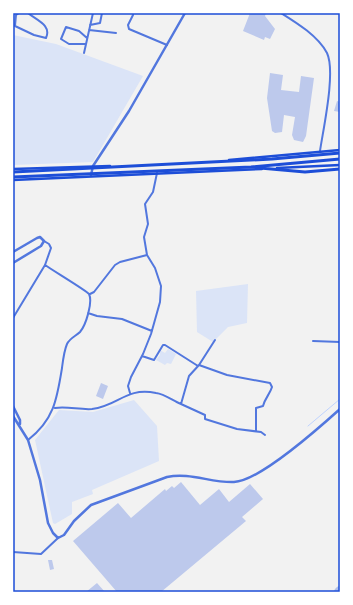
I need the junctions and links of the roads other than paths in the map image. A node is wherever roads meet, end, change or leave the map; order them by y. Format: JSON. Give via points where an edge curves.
{"nodes":[{"id":1,"x":19,"y":13,"type":"edge"},
{"id":2,"x":28,"y":13,"type":"edge"},
{"id":3,"x":93,"y":13,"type":"edge"},
{"id":4,"x":102,"y":13,"type":"edge"},
{"id":5,"x":185,"y":13,"type":"edge"},
{"id":6,"x":281,"y":13,"type":"edge"},
{"id":7,"x":132,"y":15,"type":"dead end"},
{"id":8,"x":90,"y":25,"type":"junction"},
{"id":9,"x":89,"y":30,"type":"junction"},
{"id":10,"x":116,"y":34,"type":"dead end"},
{"id":11,"x":87,"y":38,"type":"junction"},
{"id":12,"x":86,"y":44,"type":"junction"},
{"id":13,"x":167,"y":45,"type":"junction"},
{"id":14,"x":84,"y":53,"type":"dead end"},
{"id":15,"x":340,"y":150,"type":"edge"},
{"id":16,"x":320,"y":151,"type":"junction"},
{"id":17,"x":340,"y":153,"type":"edge"},
{"id":18,"x":340,"y":159,"type":"edge"},
{"id":19,"x":340,"y":165,"type":"edge"},
{"id":20,"x":93,"y":166,"type":"junction"},
{"id":21,"x":251,"y":168,"type":"junction"},
{"id":22,"x":13,"y":169,"type":"edge"},
{"id":23,"x":340,"y":169,"type":"edge"},
{"id":24,"x":13,"y":172,"type":"edge"},
{"id":25,"x":158,"y":174,"type":"junction"},
{"id":26,"x":90,"y":177,"type":"junction"},
{"id":27,"x":13,"y":178,"type":"edge"},
{"id":28,"x":44,"y":241,"type":"junction"},
{"id":29,"x":13,"y":252,"type":"edge"},
{"id":30,"x":147,"y":255,"type":"junction"},
{"id":31,"x":13,"y":263,"type":"edge"},
{"id":32,"x":45,"y":265,"type":"junction"},
{"id":33,"x":90,"y":295,"type":"junction"},
{"id":34,"x":88,"y":312,"type":"junction"},
{"id":35,"x":13,"y":318,"type":"edge"},
{"id":36,"x":152,"y":331,"type":"junction"},
{"id":37,"x":215,"y":340,"type":"dead end"},
{"id":38,"x":313,"y":341,"type":"dead end"},
{"id":39,"x":340,"y":342,"type":"edge"},
{"id":40,"x":142,"y":356,"type":"junction"},
{"id":41,"x":199,"y":366,"type":"junction"},
{"id":42,"x":130,"y":393,"type":"junction"},
{"id":43,"x":181,"y":404,"type":"junction"},
{"id":44,"x":13,"y":406,"type":"edge"},
{"id":45,"x":55,"y":408,"type":"junction"},
{"id":46,"x":340,"y":409,"type":"edge"},
{"id":47,"x":13,"y":416,"type":"edge"},
{"id":48,"x":20,"y":424,"type":"junction"},
{"id":49,"x":256,"y":431,"type":"junction"},
{"id":50,"x":265,"y":435,"type":"dead end"},
{"id":51,"x":28,"y":440,"type":"junction"},
{"id":52,"x":58,"y":538,"type":"junction"},
{"id":53,"x":13,"y":552,"type":"edge"}],
"edges":[{"from":1,"to":2,"type":"street","via":[[16,15],[14,26],[46,38],[46,26]]},
{"from":3,"to":8,"type":"street"},
{"from":4,"to":8,"type":"street","via":[[100,23]]},
{"from":5,"to":13,"type":"street"},
{"from":6,"to":16,"type":"street","via":[[301,25],[327,53],[331,77]]},
{"from":7,"to":13,"type":"street","via":[[128,25],[130,29]]},
{"from":8,"to":9,"type":"street"},
{"from":9,"to":10,"type":"street"},
{"from":9,"to":11,"type":"street"},
{"from":11,"to":12,"type":"street"},
{"from":11,"to":12,"type":"street","via":[[79,31],[66,27],[61,39],[69,44]]},
{"from":12,"to":14,"type":"street"},
{"from":13,"to":20,"type":"street","via":[[129,111]]},
{"from":15,"to":16,"type":"main road"},
{"from":16,"to":20,"type":"main road","via":[[200,163]]},
{"from":17,"to":24,"type":"main road","via":[[272,159]]},
{"from":18,"to":21,"type":"main road"},
{"from":19,"to":25,"type":"main road"},
{"from":20,"to":22,"type":"main road"},
{"from":20,"to":26,"type":"street"},
{"from":21,"to":23,"type":"main road","via":[[305,172]]},
{"from":21,"to":27,"type":"main road"},
{"from":25,"to":26,"type":"main road"},
{"from":25,"to":30,"type":"street","via":[[153,192],[145,204],[148,224],[144,237]]},
{"from":26,"to":27,"type":"main road"},
{"from":28,"to":29,"type":"street","via":[[40,237],[37,238]]},
{"from":28,"to":31,"type":"street","via":[[41,246]]},
{"from":28,"to":32,"type":"street","via":[[51,248]]},
{"from":30,"to":33,"type":"street","via":[[115,265]]},
{"from":30,"to":36,"type":"street","via":[[161,286]]},
{"from":32,"to":33,"type":"street","via":[[66,280],[85,289]]},
{"from":32,"to":35,"type":"street"},
{"from":33,"to":34,"type":"street"},
{"from":34,"to":36,"type":"street","via":[[92,315],[122,319]]},
{"from":34,"to":45,"type":"street","via":[[83,328],[71,338],[66,347]]},
{"from":36,"to":40,"type":"street"},
{"from":37,"to":41,"type":"street"},
{"from":38,"to":39,"type":"street"},
{"from":40,"to":41,"type":"street","via":[[154,360],[165,345]]},
{"from":40,"to":42,"type":"street","via":[[128,386]]},
{"from":41,"to":43,"type":"street","via":[[189,376]]},
{"from":41,"to":49,"type":"street","via":[[270,384],[271,392],[263,406],[256,408]]},
{"from":42,"to":43,"type":"street","via":[[158,393]]},
{"from":42,"to":45,"type":"street","via":[[106,406],[91,409]]},
{"from":43,"to":49,"type":"street","via":[[205,415],[205,419]]},
{"from":44,"to":48,"type":"street"},
{"from":45,"to":51,"type":"street","via":[[37,433]]},
{"from":46,"to":52,"type":"street","via":[[301,444],[247,479],[234,482],[179,474],[167,477],[91,505],[64,535]]},
{"from":47,"to":48,"type":"street"},
{"from":48,"to":51,"type":"street"},
{"from":49,"to":50,"type":"street"},
{"from":51,"to":52,"type":"street","via":[[40,480],[48,523]]},
{"from":52,"to":53,"type":"street","via":[[41,554]]}]}
